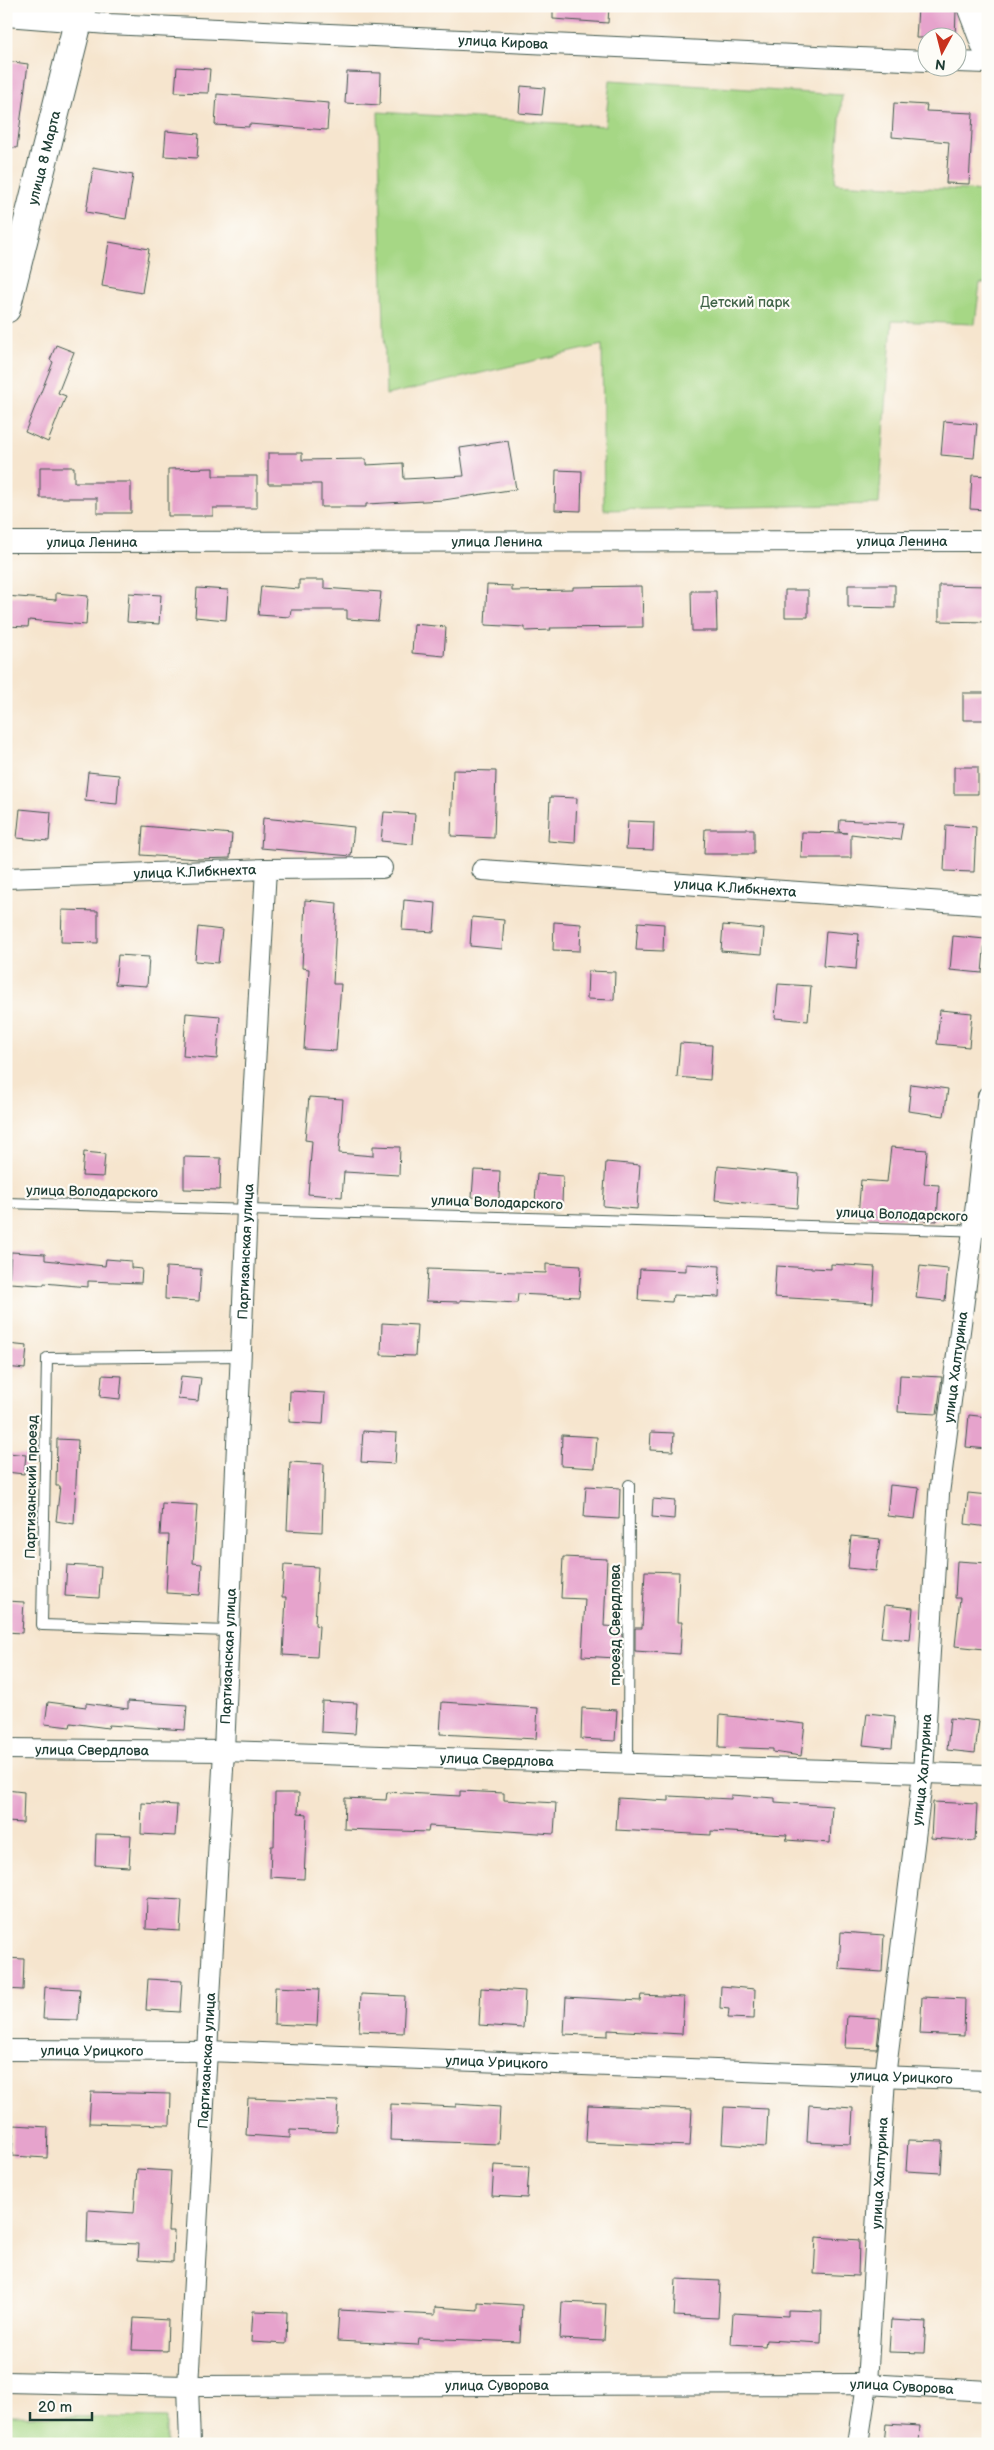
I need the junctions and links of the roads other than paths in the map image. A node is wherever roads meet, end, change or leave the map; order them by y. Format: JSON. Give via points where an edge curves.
{"nodes":[{"id":1,"x":971,"y":6,"type":"edge"},
{"id":2,"x":80,"y":14,"type":"edge"},
{"id":3,"x":6,"y":16,"type":"edge"},
{"id":4,"x":988,"y":51,"type":"edge"},
{"id":5,"x":916,"y":60,"type":"edge"},
{"id":6,"x":966,"y":62,"type":"edge"},
{"id":7,"x":988,"y":63,"type":"edge"},
{"id":8,"x":6,"y":310,"type":"edge"},
{"id":9,"x":988,"y":541,"type":"edge"},
{"id":10,"x":6,"y":542,"type":"edge"},
{"id":11,"x":382,"y":868,"type":"dead end"},
{"id":12,"x":266,"y":869,"type":"junction"},
{"id":13,"x":482,"y":870,"type":"dead end"},
{"id":14,"x":6,"y":878,"type":"edge"},
{"id":15,"x":988,"y":905,"type":"edge"},
{"id":16,"x":988,"y":1096,"type":"edge"},
{"id":17,"x":6,"y":1203,"type":"edge"},
{"id":18,"x":247,"y":1208,"type":"junction"},
{"id":19,"x":980,"y":1231,"type":"edge"},
{"id":20,"x":240,"y":1356,"type":"junction"},
{"id":21,"x":629,"y":1485,"type":"dead end"},
{"id":22,"x":229,"y":1631,"type":"junction"},
{"id":23,"x":6,"y":1749,"type":"edge"},
{"id":24,"x":224,"y":1751,"type":"junction"},
{"id":25,"x":628,"y":1764,"type":"junction"},
{"id":26,"x":922,"y":1774,"type":"junction"},
{"id":27,"x":988,"y":1775,"type":"edge"},
{"id":28,"x":6,"y":2050,"type":"edge"},
{"id":29,"x":206,"y":2051,"type":"junction"},
{"id":30,"x":885,"y":2077,"type":"junction"},
{"id":31,"x":988,"y":2080,"type":"edge"},
{"id":32,"x":6,"y":2382,"type":"edge"},
{"id":33,"x":866,"y":2384,"type":"junction"},
{"id":34,"x":188,"y":2386,"type":"junction"},
{"id":35,"x":988,"y":2391,"type":"edge"},
{"id":36,"x":190,"y":2444,"type":"edge"},
{"id":37,"x":858,"y":2444,"type":"edge"}],
"edges":[{"from":1,"to":4,"type":"main road"},
{"from":2,"to":3,"type":"street","name":"улица Кирова"},
{"from":2,"to":5,"type":"street","name":"улица Кирова"},
{"from":2,"to":8,"type":"main road","name":"улица 8 Марта"},
{"from":6,"to":7,"type":"street"},
{"from":9,"to":10,"type":"street","name":"улица Ленина"},
{"from":11,"to":12,"type":"street","name":"улица К.Либкнехта"},
{"from":12,"to":14,"type":"street","name":"улица К.Либкнехта"},
{"from":12,"to":18,"type":"street","name":"Партизанская улица"},
{"from":13,"to":15,"type":"street","name":"улица К.Либкнехта"},
{"from":16,"to":19,"type":"street","name":"улица Халтурина"},
{"from":17,"to":18,"type":"lane","name":"улица Володарского"},
{"from":18,"to":19,"type":"lane","name":"улица Володарского"},
{"from":18,"to":20,"type":"street","name":"Партизанская улица"},
{"from":19,"to":26,"type":"street","name":"улица Халтурина","via":[[939,1494]]},
{"from":20,"to":22,"type":"street","name":"Партизанская улица"},
{"from":20,"to":22,"type":"lane","name":"Партизанский проезд","via":[[47,1358],[42,1624]]},
{"from":21,"to":25,"type":"lane","name":"проезд Свердлова"},
{"from":22,"to":24,"type":"street","name":"Партизанская улица"},
{"from":23,"to":24,"type":"street","name":"улица Свердлова"},
{"from":24,"to":25,"type":"street","name":"улица Свердлова"},
{"from":24,"to":29,"type":"street","name":"Партизанская улица"},
{"from":25,"to":26,"type":"street","name":"улица Свердлова"},
{"from":26,"to":27,"type":"street","name":"улица Свердлова"},
{"from":26,"to":30,"type":"street","name":"улица Халтурина"},
{"from":28,"to":29,"type":"street","name":"улица Урицкого"},
{"from":29,"to":30,"type":"street","name":"улица Урицкого"},
{"from":29,"to":34,"type":"street","name":"Партизанская улица"},
{"from":30,"to":31,"type":"street","name":"улица Урицкого"},
{"from":30,"to":33,"type":"street","name":"улица Халтурина"},
{"from":32,"to":34,"type":"street","name":"улица Суворова"},
{"from":33,"to":34,"type":"street","name":"улица Суворова"},
{"from":33,"to":35,"type":"street","name":"улица Суворова"},
{"from":33,"to":37,"type":"street","name":"улица Халтурина"},
{"from":34,"to":36,"type":"street","name":"Партизанская улица"}]}
